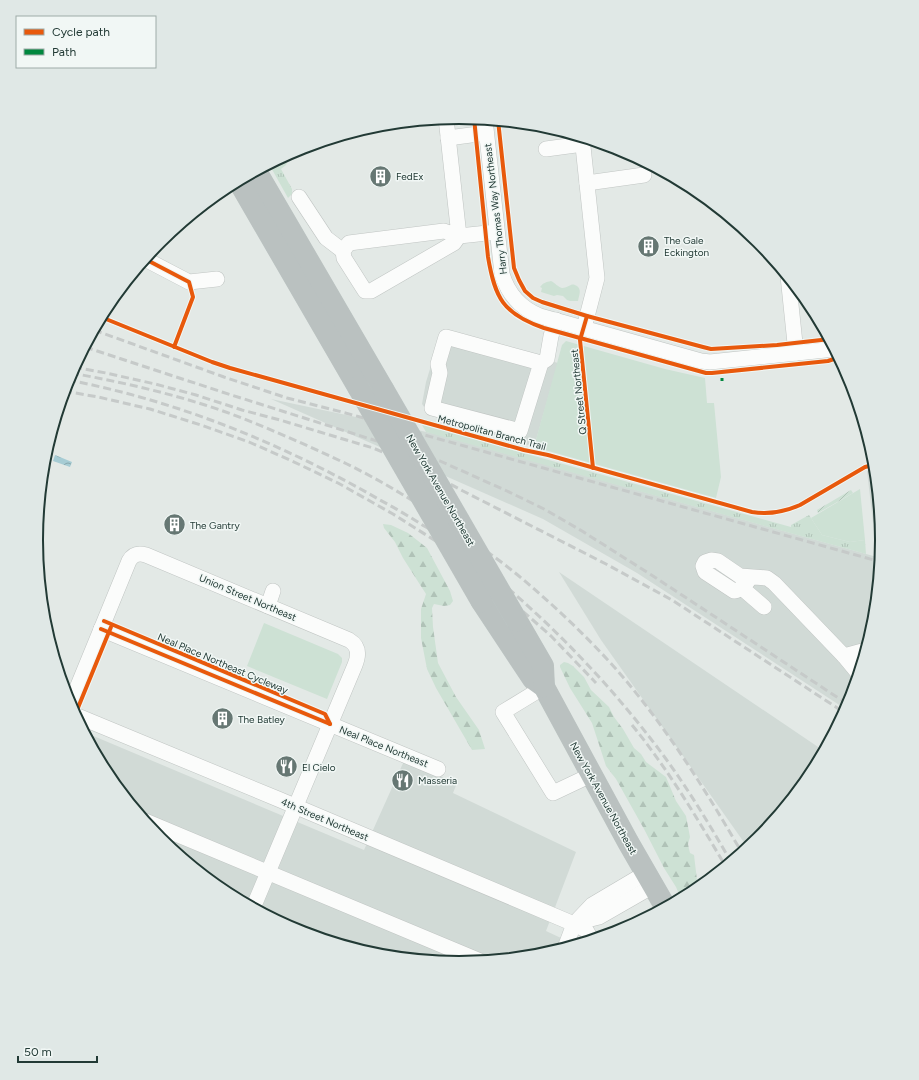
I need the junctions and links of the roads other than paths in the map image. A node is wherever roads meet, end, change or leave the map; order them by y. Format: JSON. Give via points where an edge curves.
{"nodes":[{"id":1,"x":447,"y":124,"type":"edge"},
{"id":2,"x":486,"y":126,"type":"edge"},
{"id":3,"x":448,"y":138,"type":"junction"},
{"id":4,"x":577,"y":141,"type":"edge"},
{"id":5,"x":582,"y":143,"type":"edge"},
{"id":6,"x":546,"y":149,"type":"dead end"},
{"id":7,"x":258,"y":175,"type":"edge"},
{"id":8,"x":644,"y":175,"type":"dead end"},
{"id":9,"x":587,"y":183,"type":"junction"},
{"id":10,"x":241,"y":185,"type":"edge"},
{"id":11,"x":299,"y":197,"type":"dead end"},
{"id":12,"x":497,"y":232,"type":"junction"},
{"id":13,"x":459,"y":236,"type":"junction"},
{"id":14,"x":343,"y":251,"type":"junction"},
{"id":15,"x":149,"y":261,"type":"edge"},
{"id":16,"x":217,"y":279,"type":"dead end"},
{"id":17,"x":789,"y":285,"type":"edge"},
{"id":18,"x":556,"y":320,"type":"junction"},
{"id":19,"x":584,"y":328,"type":"junction"},
{"id":20,"x":830,"y":350,"type":"edge"},
{"id":21,"x":796,"y":353,"type":"junction"},
{"id":22,"x":541,"y":363,"type":"junction"},
{"id":23,"x":273,"y":591,"type":"dead end"},
{"id":24,"x":268,"y":606,"type":"junction"},
{"id":25,"x":764,"y":607,"type":"dead end"},
{"id":26,"x":101,"y":629,"type":"junction"},
{"id":27,"x":356,"y":647,"type":"joint"},
{"id":28,"x":861,"y":651,"type":"edge"},
{"id":29,"x":844,"y":656,"type":"junction"},
{"id":30,"x":855,"y":670,"type":"edge"},
{"id":31,"x":544,"y":687,"type":"junction"},
{"id":32,"x":74,"y":696,"type":"edge"},
{"id":33,"x":84,"y":719,"type":"edge"},
{"id":34,"x":330,"y":724,"type":"junction"},
{"id":35,"x":438,"y":768,"type":"dead end"},
{"id":36,"x":586,"y":778,"type":"junction"},
{"id":37,"x":296,"y":806,"type":"junction"},
{"id":38,"x":156,"y":826,"type":"edge"},
{"id":39,"x":268,"y":873,"type":"junction"},
{"id":40,"x":650,"y":880,"type":"junction"},
{"id":41,"x":255,"y":903,"type":"edge"},
{"id":42,"x":663,"y":903,"type":"edge"},
{"id":43,"x":574,"y":924,"type":"junction"},
{"id":44,"x":589,"y":935,"type":"edge"},
{"id":45,"x":567,"y":942,"type":"edge"},
{"id":46,"x":468,"y":956,"type":"edge"}],
"edges":[{"from":1,"to":3,"type":"street"},
{"from":2,"to":3,"type":"street"},
{"from":2,"to":12,"type":"street","name":"Harry Thomas Way Northeast"},
{"from":3,"to":13,"type":"street"},
{"from":4,"to":6,"type":"street"},
{"from":5,"to":9,"type":"street"},
{"from":7,"to":31,"type":"highway","name":"New York Avenue Northeast","bridge":true,"via":[[544,666]]},
{"from":8,"to":9,"type":"street"},
{"from":9,"to":19,"type":"street","via":[[597,278]]},
{"from":10,"to":31,"type":"highway","name":"New York Avenue Northeast","bridge":true,"via":[[482,602],[533,679]]},
{"from":11,"to":14,"type":"street","via":[[326,238]]},
{"from":12,"to":13,"type":"street"},
{"from":12,"to":18,"type":"street","name":"Harry Thomas Way Northeast","via":[[502,274],[510,293],[518,303],[532,313]]},
{"from":13,"to":14,"type":"street","via":[[444,231],[349,243]]},
{"from":13,"to":14,"type":"street","via":[[454,243],[371,291],[365,291],[344,258]]},
{"from":15,"to":16,"type":"street","via":[[189,282]]},
{"from":17,"to":21,"type":"street"},
{"from":18,"to":19,"type":"street","name":"Harry Thomas Way Northeast"},
{"from":18,"to":22,"type":"street","via":[[547,359]]},
{"from":19,"to":21,"type":"street","name":"Harry Thomas Way Northeast","via":[[701,361]]},
{"from":20,"to":21,"type":"street","name":"Harry Thomas Way Northeast"},
{"from":22,"to":22,"type":"street","via":[[520,431],[432,408],[440,373],[438,364],[446,337]]},
{"from":23,"to":24,"type":"street"},
{"from":24,"to":26,"type":"street","name":"Union Street Northeast","via":[[141,554],[131,557]]},
{"from":24,"to":27,"type":"street","name":"Union Street Northeast","via":[[350,640]]},
{"from":25,"to":29,"type":"street","via":[[746,583],[753,576],[767,578],[774,583]]},
{"from":26,"to":32,"type":"street"},
{"from":26,"to":34,"type":"street","name":"Neal Place Northeast","via":[[220,670]]},
{"from":27,"to":34,"type":"street","name":"Neal Place Northeast","via":[[358,653],[355,665]]},
{"from":28,"to":29,"type":"street"},
{"from":29,"to":30,"type":"street"},
{"from":31,"to":36,"type":"highway","name":"New York Avenue Northeast"},
{"from":31,"to":36,"type":"street","via":[[502,712],[553,793]]},
{"from":33,"to":37,"type":"street","name":"4th Street Northeast"},
{"from":34,"to":35,"type":"street","name":"Neal Place Northeast"},
{"from":34,"to":37,"type":"street","name":"Neal Place Northeast"},
{"from":36,"to":40,"type":"highway","name":"New York Avenue Northeast"},
{"from":37,"to":39,"type":"street","name":"Neal Place Northeast"},
{"from":37,"to":43,"type":"street","name":"4th Street Northeast"},
{"from":38,"to":39,"type":"street"},
{"from":39,"to":41,"type":"street","name":"Neal Place Northeast"},
{"from":39,"to":46,"type":"street"},
{"from":40,"to":42,"type":"highway","name":"New York Avenue Northeast"},
{"from":40,"to":43,"type":"street","via":[[592,905]]},
{"from":43,"to":44,"type":"street","name":"4th Street Northeast","via":[[586,930]]},
{"from":43,"to":45,"type":"street"}]}
